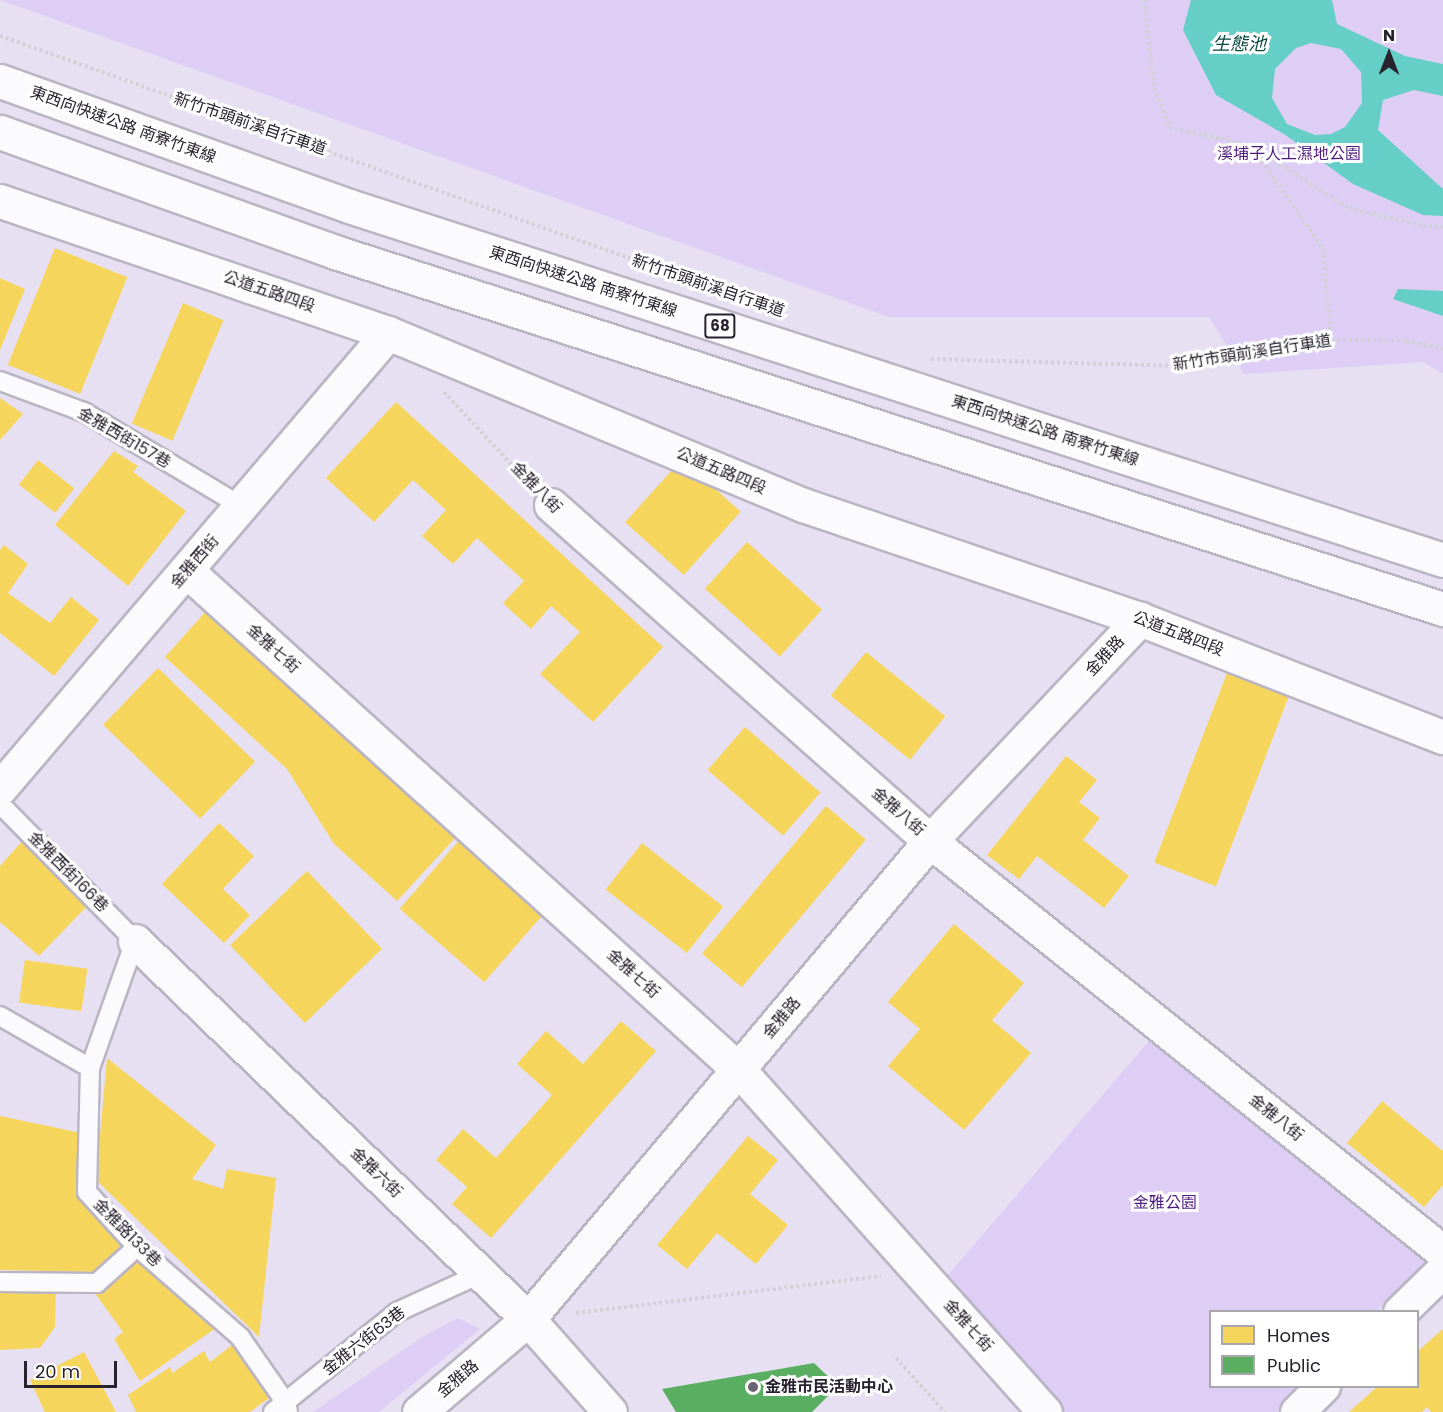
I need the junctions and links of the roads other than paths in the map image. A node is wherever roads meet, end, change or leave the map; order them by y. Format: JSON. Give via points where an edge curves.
{"nodes":[{"id":1,"x":0,"y":81,"type":"edge"},
{"id":2,"x":0,"y":132,"type":"edge"},
{"id":3,"x":0,"y":201,"type":"edge"},
{"id":4,"x":388,"y":333,"type":"junction"},
{"id":5,"x":0,"y":381,"type":"edge"},
{"id":6,"x":551,"y":505,"type":"road end"},
{"id":7,"x":243,"y":507,"type":"junction"},
{"id":8,"x":1443,"y":560,"type":"edge"},
{"id":9,"x":187,"y":571,"type":"junction"},
{"id":10,"x":1443,"y":609,"type":"edge"},
{"id":11,"x":1140,"y":619,"type":"junction"},
{"id":12,"x":1443,"y":737,"type":"edge"},
{"id":13,"x":0,"y":788,"type":"edge"},
{"id":14,"x":0,"y":804,"type":"edge"},
{"id":15,"x":930,"y":841,"type":"junction"},
{"id":16,"x":135,"y":941,"type":"junction"},
{"id":17,"x":0,"y":1016,"type":"edge"},
{"id":18,"x":90,"y":1068,"type":"junction"},
{"id":19,"x":739,"y":1070,"type":"junction"},
{"id":20,"x":137,"y":1247,"type":"junction"},
{"id":21,"x":1443,"y":1252,"type":"edge"},
{"id":22,"x":1443,"y":1270,"type":"edge"},
{"id":23,"x":480,"y":1274,"type":"junction"},
{"id":24,"x":0,"y":1282,"type":"edge"},
{"id":25,"x":1401,"y":1310,"type":"edge"},
{"id":26,"x":528,"y":1319,"type":"junction"},
{"id":27,"x":1321,"y":1388,"type":"edge"},
{"id":28,"x":283,"y":1409,"type":"edge"},
{"id":29,"x":419,"y":1412,"type":"edge"},
{"id":30,"x":610,"y":1412,"type":"edge"},
{"id":31,"x":1045,"y":1412,"type":"edge"},
{"id":32,"x":1297,"y":1412,"type":"edge"}],
"edges":[{"from":1,"to":8,"type":"main road","name":"東西向快速公路 南寮竹東線","number":"68","via":[[348,206]]},
{"from":2,"to":10,"type":"main road","via":[[335,252]]},
{"from":3,"to":4,"type":"main road","name":"公道五路四段"},
{"from":4,"to":7,"type":"main road","name":"金雅西街"},
{"from":4,"to":11,"type":"main road","name":"公道五路四段","via":[[802,505]]},
{"from":5,"to":7,"type":"lane","name":"金雅西街157巷","via":[[84,412]]},
{"from":6,"to":15,"type":"main road","name":"金雅八街"},
{"from":7,"to":9,"type":"main road","name":"金雅西街"},
{"from":9,"to":13,"type":"main road","name":"金雅西街"},
{"from":9,"to":19,"type":"main road","name":"金雅七街"},
{"from":11,"to":12,"type":"main road","name":"公道五路四段"},
{"from":11,"to":15,"type":"main road","name":"金雅路"},
{"from":14,"to":16,"type":"lane","name":"金雅西街166巷"},
{"from":15,"to":19,"type":"main road","name":"金雅路"},
{"from":15,"to":21,"type":"main road","name":"金雅八街"},
{"from":16,"to":18,"type":"lane","name":"金雅路133巷"},
{"from":16,"to":23,"type":"main road","name":"金雅六街"},
{"from":17,"to":18,"type":"lane"},
{"from":18,"to":20,"type":"lane","name":"金雅路133巷","via":[[87,1192]]},
{"from":19,"to":26,"type":"main road","name":"金雅路"},
{"from":19,"to":31,"type":"main road","name":"金雅七街"},
{"from":20,"to":24,"type":"lane","via":[[97,1283]]},
{"from":20,"to":28,"type":"lane","name":"金雅路133巷","via":[[240,1337]]},
{"from":22,"to":25,"type":"main road"},
{"from":23,"to":26,"type":"main road","name":"金雅六街"},
{"from":23,"to":28,"type":"lane","name":"金雅六街63巷","via":[[397,1312]]},
{"from":26,"to":29,"type":"main road","name":"金雅路"},
{"from":26,"to":30,"type":"main road","name":"金雅六街"},
{"from":27,"to":32,"type":"main road"}]}
